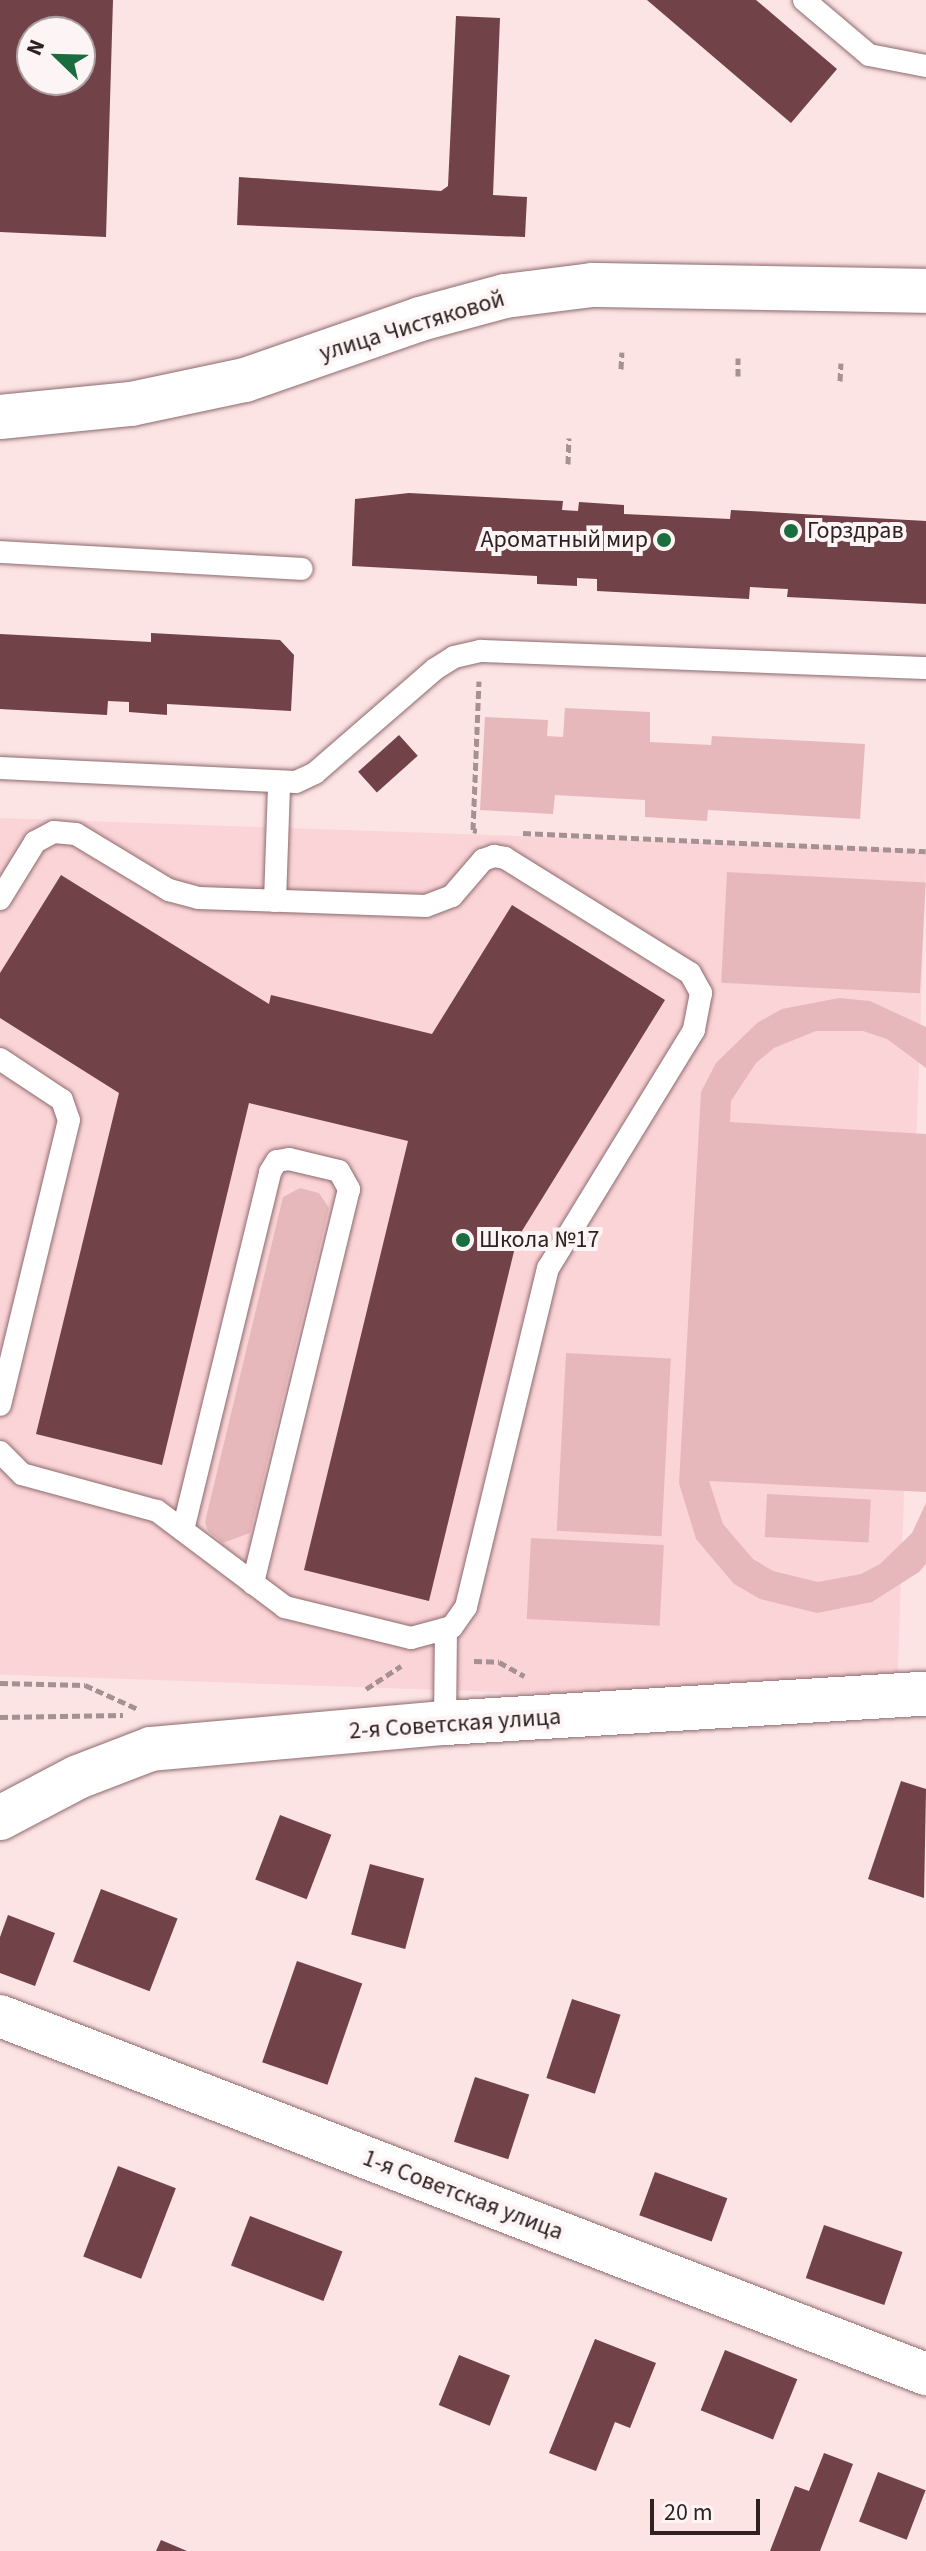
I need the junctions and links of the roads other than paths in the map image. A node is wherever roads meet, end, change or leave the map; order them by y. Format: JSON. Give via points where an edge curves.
{"nodes":[{"id":1,"x":804,"y":0,"type":"edge"},
{"id":2,"x":926,"y":66,"type":"edge"},
{"id":3,"x":926,"y":291,"type":"edge"},
{"id":4,"x":0,"y":417,"type":"edge"},
{"id":5,"x":0,"y":552,"type":"edge"},
{"id":6,"x":302,"y":569,"type":"dead end"},
{"id":7,"x":926,"y":668,"type":"edge"},
{"id":8,"x":0,"y":768,"type":"edge"},
{"id":9,"x":279,"y":784,"type":"junction"},
{"id":10,"x":0,"y":899,"type":"edge"},
{"id":11,"x":275,"y":901,"type":"junction"},
{"id":12,"x":0,"y":1059,"type":"edge"},
{"id":13,"x":0,"y":1405,"type":"edge"},
{"id":14,"x":0,"y":1452,"type":"edge"},
{"id":15,"x":183,"y":1530,"type":"junction"},
{"id":16,"x":253,"y":1583,"type":"junction"},
{"id":17,"x":446,"y":1630,"type":"junction"},
{"id":18,"x":926,"y":1694,"type":"edge"},
{"id":19,"x":445,"y":1723,"type":"junction"},
{"id":20,"x":0,"y":1818,"type":"edge"},
{"id":21,"x":0,"y":2016,"type":"edge"},
{"id":22,"x":926,"y":2374,"type":"edge"}],
"edges":[{"from":1,"to":2,"type":"lane","via":[[869,55]]},
{"from":3,"to":4,"type":"street","name":"улица Чистяковой","via":[[592,285],[520,294],[420,319],[245,380],[131,404]]},
{"from":5,"to":6,"type":"lane"},
{"from":7,"to":9,"type":"lane","via":[[481,651],[454,657],[435,669],[315,773]]},
{"from":8,"to":9,"type":"lane"},
{"from":9,"to":11,"type":"lane"},
{"from":10,"to":11,"type":"lane","via":[[35,842],[43,833],[54,832],[85,838],[183,896]]},
{"from":11,"to":17,"type":"lane","via":[[426,906],[452,896],[483,860],[505,858],[690,973],[701,993],[694,1030],[548,1268],[466,1607]]},
{"from":12,"to":13,"type":"lane","via":[[62,1100],[69,1120]]},
{"from":14,"to":15,"type":"lane","via":[[22,1474],[139,1503]]},
{"from":15,"to":16,"type":"lane"},
{"from":15,"to":16,"type":"lane","via":[[270,1172],[277,1161],[289,1159],[339,1171],[349,1189]]},
{"from":16,"to":17,"type":"lane","via":[[285,1607],[323,1617],[419,1639]]},
{"from":17,"to":19,"type":"lane"},
{"from":18,"to":19,"type":"street","name":"2-я Советская улица"},
{"from":19,"to":20,"type":"street","name":"2-я Советская улица","via":[[151,1749],[78,1777]]},
{"from":21,"to":22,"type":"street","name":"1-я Советская улица"}]}
